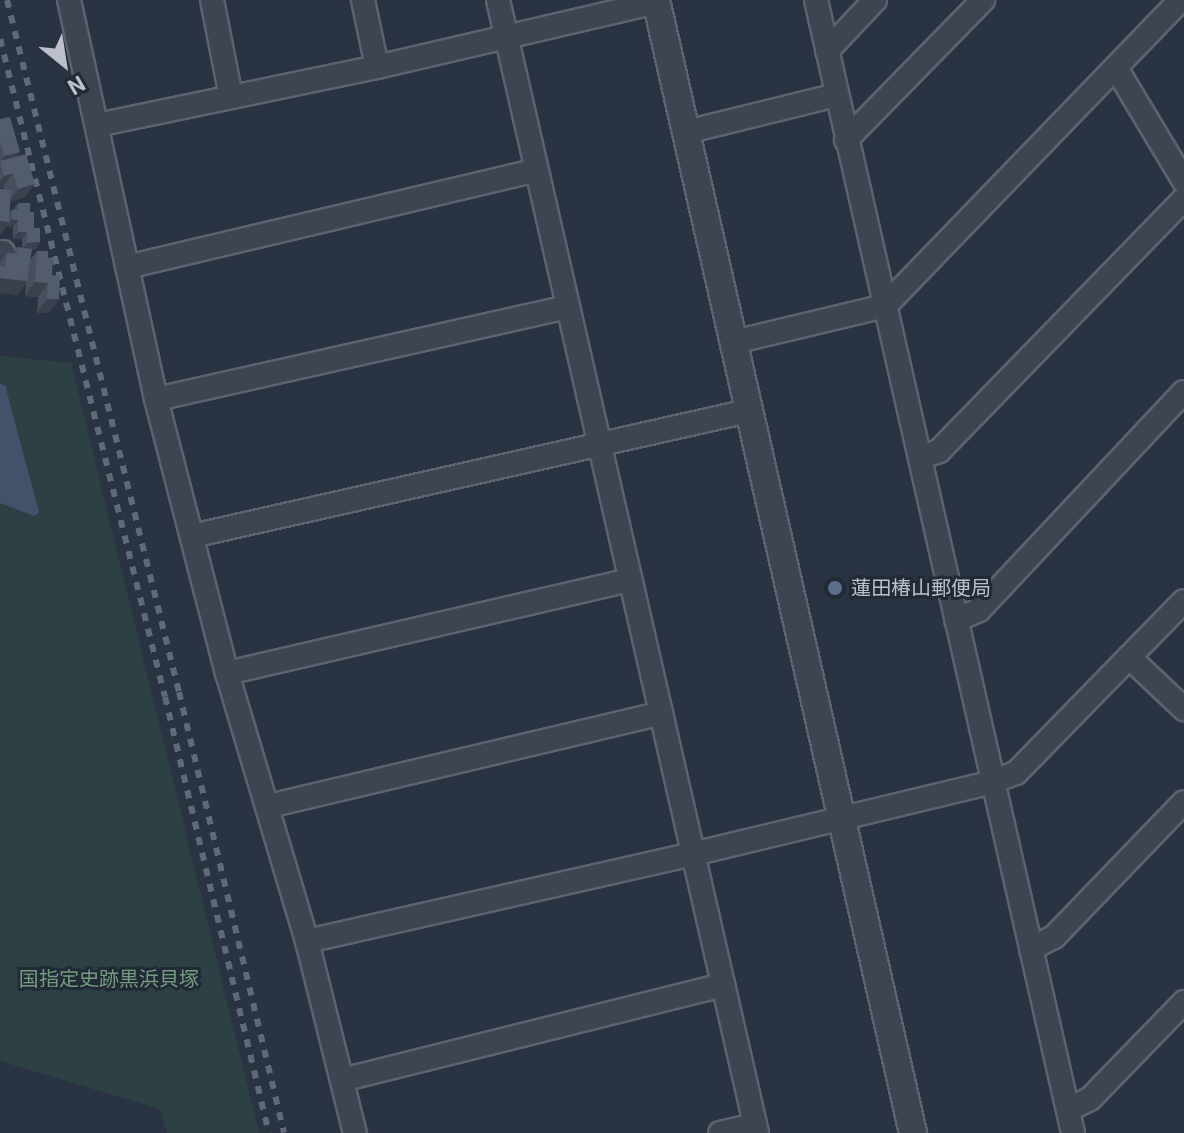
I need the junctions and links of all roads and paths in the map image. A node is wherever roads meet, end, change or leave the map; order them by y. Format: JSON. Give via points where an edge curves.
{"nodes":[{"id":1,"x":69,"y":0,"type":"edge"},
{"id":2,"x":212,"y":0,"type":"edge"},
{"id":3,"x":363,"y":0,"type":"edge"},
{"id":4,"x":498,"y":0,"type":"edge"},
{"id":5,"x":816,"y":0,"type":"edge"},
{"id":6,"x":875,"y":0,"type":"edge"},
{"id":7,"x":983,"y":0,"type":"edge"},
{"id":8,"x":1180,"y":0,"type":"edge"},
{"id":9,"x":656,"y":1,"type":"edge"},
{"id":10,"x":506,"y":37,"type":"junction"},
{"id":11,"x":827,"y":51,"type":"junction"},
{"id":12,"x":377,"y":67,"type":"junction"},
{"id":13,"x":1116,"y":68,"type":"junction"},
{"id":14,"x":837,"y":95,"type":"junction"},
{"id":15,"x":231,"y":97,"type":"junction"},
{"id":16,"x":97,"y":125,"type":"junction"},
{"id":17,"x":686,"y":132,"type":"junction"},
{"id":18,"x":846,"y":140,"type":"junction"},
{"id":19,"x":536,"y":170,"type":"junction"},
{"id":20,"x":1184,"y":181,"type":"edge"},
{"id":21,"x":1184,"y":199,"type":"edge"},
{"id":22,"x":127,"y":267,"type":"junction"},
{"id":23,"x":885,"y":306,"type":"junction"},
{"id":24,"x":567,"y":307,"type":"junction"},
{"id":25,"x":734,"y":342,"type":"junction"},
{"id":26,"x":1184,"y":392,"type":"edge"},
{"id":27,"x":156,"y":399,"type":"junction"},
{"id":28,"x":748,"y":411,"type":"junction"},
{"id":29,"x":600,"y":444,"type":"junction"},
{"id":30,"x":922,"y":457,"type":"junction"},
{"id":31,"x":192,"y":536,"type":"junction"},
{"id":32,"x":629,"y":580,"type":"junction"},
{"id":33,"x":1184,"y":601,"type":"edge"},
{"id":34,"x":956,"y":620,"type":"junction"},
{"id":35,"x":1129,"y":657,"type":"junction"},
{"id":36,"x":227,"y":673,"type":"junction"},
{"id":37,"x":1184,"y":709,"type":"edge"},
{"id":38,"x":661,"y":713,"type":"junction"},
{"id":39,"x":992,"y":782,"type":"junction"},
{"id":40,"x":1184,"y":802,"type":"edge"},
{"id":41,"x":269,"y":806,"type":"junction"},
{"id":42,"x":841,"y":817,"type":"junction"},
{"id":43,"x":693,"y":854,"type":"junction"},
{"id":44,"x":307,"y":941,"type":"junction"},
{"id":45,"x":1031,"y":949,"type":"junction"},
{"id":46,"x":723,"y":985,"type":"junction"},
{"id":47,"x":1184,"y":1002,"type":"edge"},
{"id":48,"x":342,"y":1080,"type":"junction"},
{"id":49,"x":1068,"y":1110,"type":"junction"},
{"id":50,"x":756,"y":1129,"type":"edge"},
{"id":51,"x":355,"y":1133,"type":"edge"},
{"id":52,"x":720,"y":1133,"type":"edge"},
{"id":53,"x":913,"y":1133,"type":"edge"},
{"id":54,"x":1073,"y":1133,"type":"edge"}],
"edges":[{"from":1,"to":16,"type":"street"},
{"from":2,"to":15,"type":"street"},
{"from":3,"to":12,"type":"street"},
{"from":4,"to":10,"type":"street"},
{"from":5,"to":11,"type":"street"},
{"from":6,"to":11,"type":"street"},
{"from":7,"to":18,"type":"street"},
{"from":8,"to":13,"type":"street"},
{"from":9,"to":10,"type":"street"},
{"from":9,"to":17,"type":"street"},
{"from":10,"to":12,"type":"street"},
{"from":10,"to":19,"type":"street"},
{"from":11,"to":14,"type":"street"},
{"from":12,"to":15,"type":"street"},
{"from":13,"to":20,"type":"street"},
{"from":13,"to":23,"type":"street"},
{"from":14,"to":17,"type":"street"},
{"from":14,"to":18,"type":"street"},
{"from":15,"to":16,"type":"street"},
{"from":16,"to":22,"type":"street"},
{"from":17,"to":25,"type":"street"},
{"from":18,"to":23,"type":"street"},
{"from":19,"to":22,"type":"street"},
{"from":19,"to":24,"type":"street"},
{"from":21,"to":30,"type":"street","via":[[939,451]]},
{"from":22,"to":27,"type":"street"},
{"from":23,"to":25,"type":"street"},
{"from":23,"to":30,"type":"street"},
{"from":24,"to":27,"type":"street"},
{"from":24,"to":29,"type":"street"},
{"from":25,"to":28,"type":"street"},
{"from":26,"to":34,"type":"street","via":[[979,610]]},
{"from":27,"to":31,"type":"street"},
{"from":28,"to":29,"type":"street"},
{"from":28,"to":42,"type":"street"},
{"from":29,"to":31,"type":"street"},
{"from":29,"to":32,"type":"street"},
{"from":30,"to":34,"type":"street"},
{"from":31,"to":36,"type":"street"},
{"from":32,"to":36,"type":"street"},
{"from":32,"to":38,"type":"street"},
{"from":33,"to":35,"type":"street"},
{"from":34,"to":39,"type":"street"},
{"from":35,"to":37,"type":"street"},
{"from":35,"to":39,"type":"street","via":[[1016,773]]},
{"from":36,"to":41,"type":"street"},
{"from":38,"to":41,"type":"street"},
{"from":38,"to":43,"type":"street"},
{"from":39,"to":42,"type":"street"},
{"from":39,"to":45,"type":"street"},
{"from":40,"to":45,"type":"street","via":[[1054,937]]},
{"from":41,"to":44,"type":"street"},
{"from":42,"to":43,"type":"street"},
{"from":42,"to":53,"type":"street"},
{"from":43,"to":44,"type":"street"},
{"from":43,"to":46,"type":"street"},
{"from":44,"to":48,"type":"street"},
{"from":45,"to":49,"type":"street"},
{"from":46,"to":48,"type":"street"},
{"from":46,"to":50,"type":"street"},
{"from":47,"to":49,"type":"street","via":[[1090,1099]]},
{"from":48,"to":51,"type":"street"},
{"from":49,"to":54,"type":"street"},
{"from":50,"to":52,"type":"street"}]}
